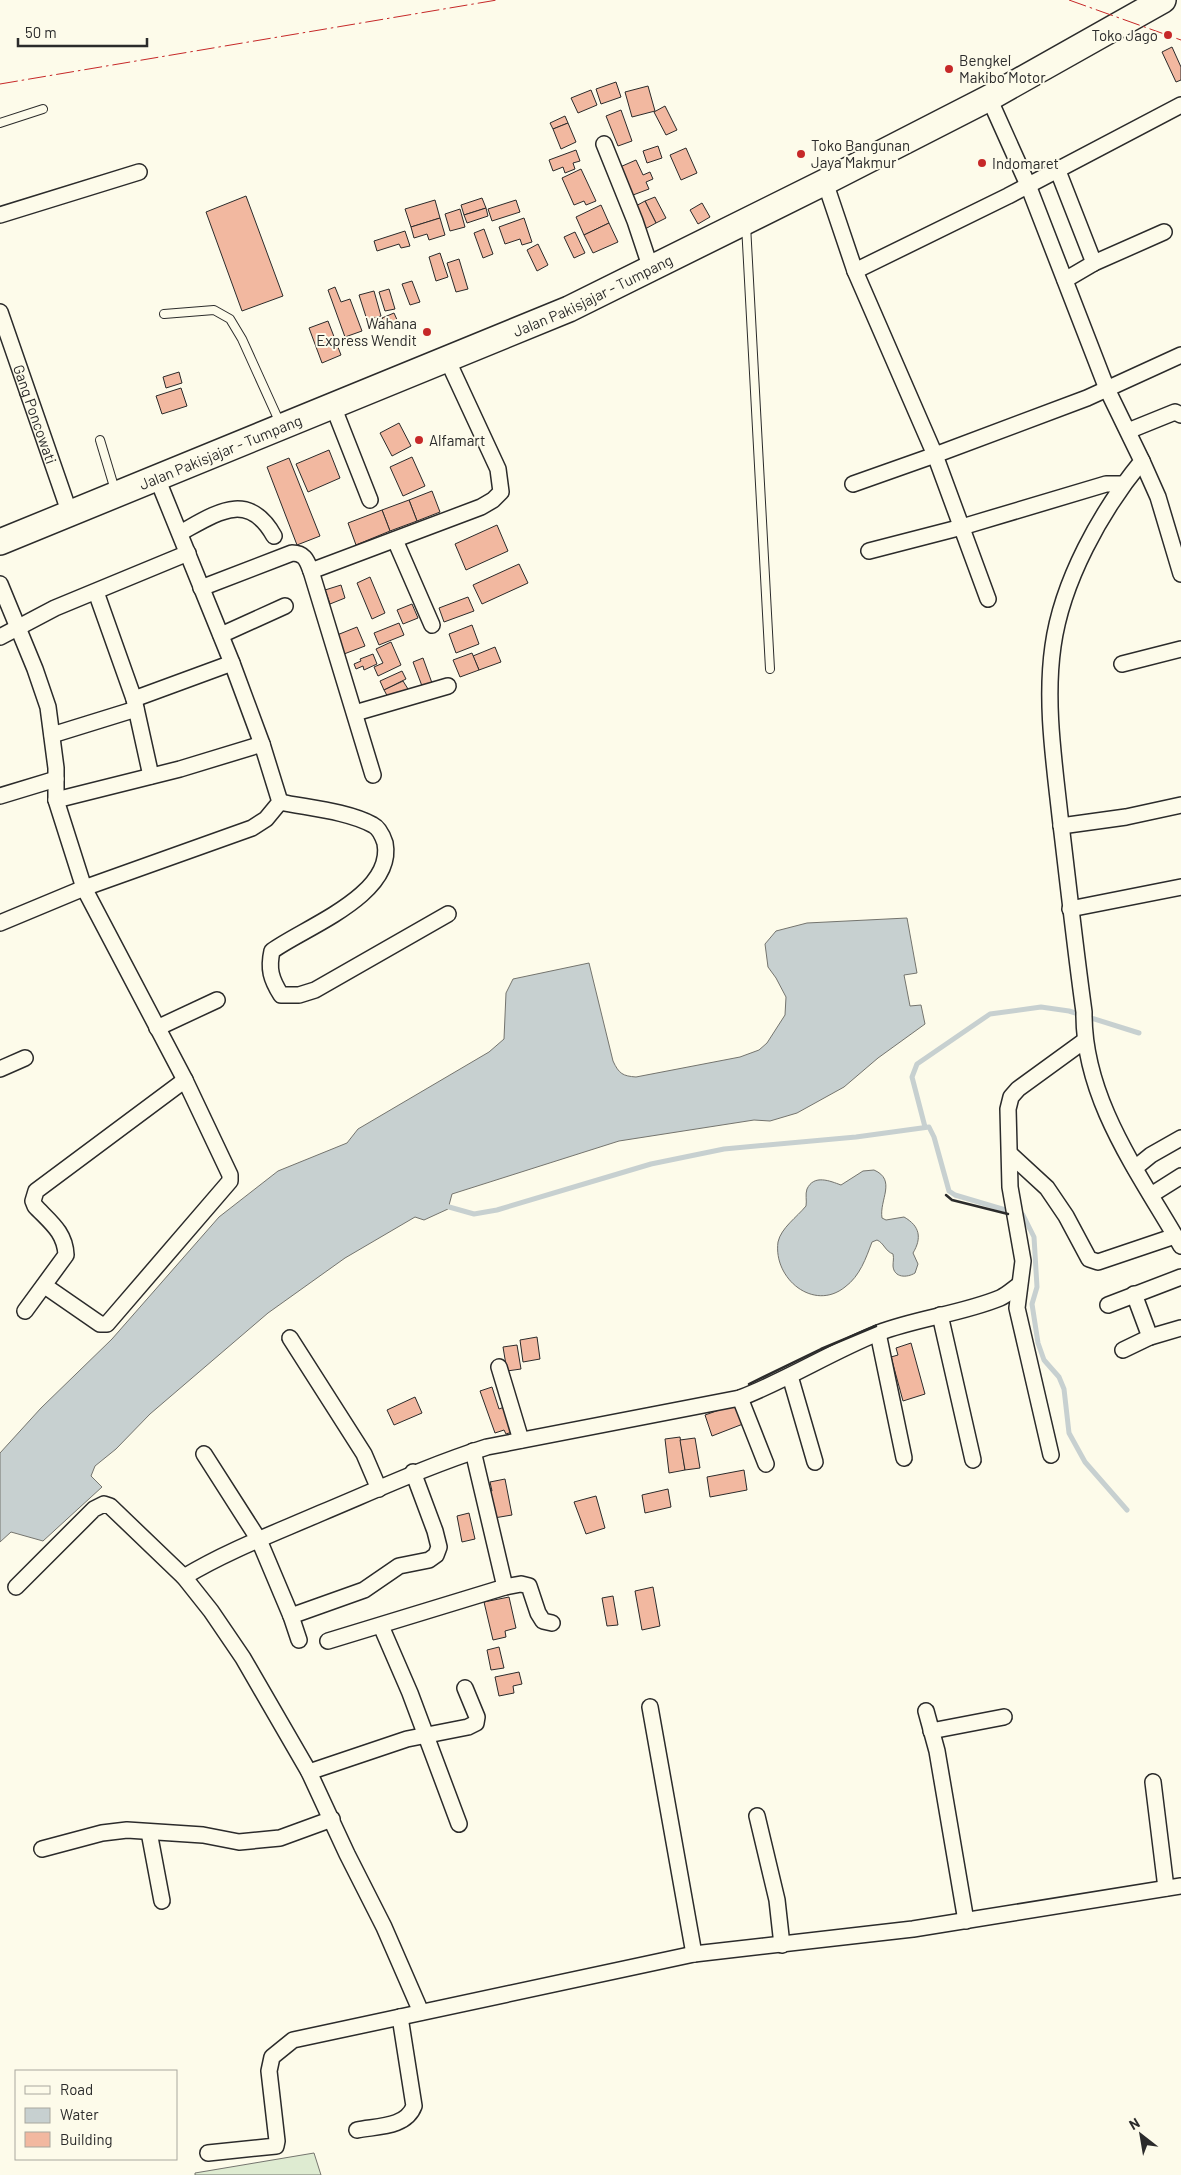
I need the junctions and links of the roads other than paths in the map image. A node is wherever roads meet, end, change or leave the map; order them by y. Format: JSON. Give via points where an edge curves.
{"nodes":[{"id":1,"x":1163,"y":0,"type":"edge"},
{"id":2,"x":989,"y":98,"type":"junction"},
{"id":3,"x":1181,"y":105,"type":"edge"},
{"id":4,"x":43,"y":109,"type":"dead end"},
{"id":5,"x":0,"y":123,"type":"edge"},
{"id":6,"x":604,"y":144,"type":"dead end"},
{"id":7,"x":1058,"y":171,"type":"junction"},
{"id":8,"x":139,"y":172,"type":"dead end"},
{"id":9,"x":825,"y":182,"type":"junction"},
{"id":10,"x":1028,"y":185,"type":"junction"},
{"id":11,"x":0,"y":214,"type":"edge"},
{"id":12,"x":746,"y":220,"type":"junction"},
{"id":13,"x":1164,"y":232,"type":"dead end"},
{"id":14,"x":1094,"y":263,"type":"junction"},
{"id":15,"x":651,"y":269,"type":"junction"},
{"id":16,"x":855,"y":272,"type":"junction"},
{"id":17,"x":1065,"y":280,"type":"junction"},
{"id":18,"x":0,"y":312,"type":"edge"},
{"id":19,"x":164,"y":314,"type":"dead end"},
{"id":20,"x":1181,"y":355,"type":"edge"},
{"id":21,"x":447,"y":359,"type":"junction"},
{"id":22,"x":1107,"y":389,"type":"junction"},
{"id":23,"x":332,"y":406,"type":"junction"},
{"id":24,"x":1181,"y":415,"type":"edge"},
{"id":25,"x":282,"y":427,"type":"junction"},
{"id":26,"x":1128,"y":430,"type":"junction"},
{"id":27,"x":100,"y":440,"type":"dead end"},
{"id":28,"x":936,"y":455,"type":"junction"},
{"id":29,"x":1142,"y":461,"type":"junction"},
{"id":30,"x":157,"y":478,"type":"junction"},
{"id":31,"x":852,"y":484,"type":"dead end"},
{"id":32,"x":1124,"y":484,"type":"junction"},
{"id":33,"x":117,"y":494,"type":"junction"},
{"id":34,"x":370,"y":500,"type":"dead end"},
{"id":35,"x":70,"y":514,"type":"junction"},
{"id":36,"x":962,"y":527,"type":"junction"},
{"id":37,"x":180,"y":533,"type":"junction"},
{"id":38,"x":274,"y":536,"type":"dead end"},
{"id":39,"x":395,"y":540,"type":"junction"},
{"id":40,"x":0,"y":542,"type":"edge"},
{"id":41,"x":869,"y":551,"type":"dead end"},
{"id":42,"x":188,"y":553,"type":"junction"},
{"id":43,"x":311,"y":571,"type":"junction"},
{"id":44,"x":1181,"y":574,"type":"edge"},
{"id":45,"x":0,"y":584,"type":"edge"},
{"id":46,"x":201,"y":588,"type":"junction"},
{"id":47,"x":96,"y":592,"type":"junction"},
{"id":48,"x":988,"y":599,"type":"dead end"},
{"id":49,"x":285,"y":606,"type":"dead end"},
{"id":50,"x":432,"y":626,"type":"dead end"},
{"id":51,"x":17,"y":629,"type":"junction"},
{"id":52,"x":221,"y":635,"type":"junction"},
{"id":53,"x":0,"y":637,"type":"edge"},
{"id":54,"x":1181,"y":649,"type":"edge"},
{"id":55,"x":232,"y":663,"type":"junction"},
{"id":56,"x":1122,"y":664,"type":"dead end"},
{"id":57,"x":770,"y":669,"type":"dead end"},
{"id":58,"x":448,"y":686,"type":"dead end"},
{"id":59,"x":135,"y":704,"type":"junction"},
{"id":60,"x":355,"y":713,"type":"junction"},
{"id":61,"x":52,"y":735,"type":"junction"},
{"id":62,"x":262,"y":744,"type":"junction"},
{"id":63,"x":373,"y":775,"type":"dead end"},
{"id":64,"x":151,"y":776,"type":"junction"},
{"id":65,"x":56,"y":779,"type":"junction"},
{"id":66,"x":0,"y":796,"type":"edge"},
{"id":67,"x":56,"y":800,"type":"junction"},
{"id":68,"x":280,"y":802,"type":"junction"},
{"id":69,"x":1181,"y":805,"type":"edge"},
{"id":70,"x":1061,"y":826,"type":"junction"},
{"id":71,"x":1181,"y":887,"type":"edge"},
{"id":72,"x":84,"y":888,"type":"junction"},
{"id":73,"x":1070,"y":909,"type":"junction"},
{"id":74,"x":448,"y":914,"type":"dead end"},
{"id":75,"x":0,"y":923,"type":"edge"},
{"id":76,"x":217,"y":1000,"type":"dead end"},
{"id":77,"x":157,"y":1028,"type":"junction"},
{"id":78,"x":1084,"y":1041,"type":"junction"},
{"id":79,"x":24,"y":1058,"type":"dead end"},
{"id":80,"x":0,"y":1068,"type":"edge"},
{"id":81,"x":185,"y":1080,"type":"junction"},
{"id":82,"x":1181,"y":1138,"type":"edge"},
{"id":83,"x":1010,"y":1154,"type":"junction"},
{"id":84,"x":1135,"y":1168,"type":"junction"},
{"id":85,"x":1181,"y":1176,"type":"edge"},
{"id":86,"x":1151,"y":1195,"type":"junction"},
{"id":87,"x":1178,"y":1241,"type":"edge"},
{"id":88,"x":1181,"y":1277,"type":"edge"},
{"id":89,"x":1019,"y":1285,"type":"junction"},
{"id":90,"x":45,"y":1286,"type":"junction"},
{"id":91,"x":1134,"y":1294,"type":"junction"},
{"id":92,"x":1108,"y":1305,"type":"dead end"},
{"id":93,"x":25,"y":1311,"type":"dead end"},
{"id":94,"x":940,"y":1315,"type":"junction"},
{"id":95,"x":1181,"y":1328,"type":"edge"},
{"id":96,"x":878,"y":1333,"type":"junction"},
{"id":97,"x":1150,"y":1337,"type":"junction"},
{"id":98,"x":290,"y":1338,"type":"dead end"},
{"id":99,"x":1123,"y":1350,"type":"dead end"},
{"id":100,"x":499,"y":1367,"type":"dead end"},
{"id":101,"x":790,"y":1376,"type":"junction"},
{"id":102,"x":740,"y":1398,"type":"junction"},
{"id":103,"x":521,"y":1440,"type":"junction"},
{"id":104,"x":473,"y":1451,"type":"junction"},
{"id":105,"x":204,"y":1454,"type":"dead end"},
{"id":106,"x":1052,"y":1455,"type":"dead end"},
{"id":107,"x":904,"y":1458,"type":"dead end"},
{"id":108,"x":973,"y":1460,"type":"dead end"},
{"id":109,"x":815,"y":1462,"type":"dead end"},
{"id":110,"x":766,"y":1464,"type":"dead end"},
{"id":111,"x":413,"y":1472,"type":"junction"},
{"id":112,"x":379,"y":1489,"type":"junction"},
{"id":113,"x":259,"y":1540,"type":"junction"},
{"id":114,"x":184,"y":1577,"type":"junction"},
{"id":115,"x":16,"y":1587,"type":"dead end"},
{"id":116,"x":505,"y":1587,"type":"junction"},
{"id":117,"x":292,"y":1616,"type":"junction"},
{"id":118,"x":552,"y":1623,"type":"dead end"},
{"id":119,"x":381,"y":1626,"type":"junction"},
{"id":120,"x":299,"y":1640,"type":"dead end"},
{"id":121,"x":328,"y":1641,"type":"dead end"},
{"id":122,"x":465,"y":1688,"type":"dead end"},
{"id":123,"x":650,"y":1706,"type":"dead end"},
{"id":124,"x":926,"y":1711,"type":"dead end"},
{"id":125,"x":1004,"y":1717,"type":"dead end"},
{"id":126,"x":931,"y":1731,"type":"junction"},
{"id":127,"x":426,"y":1736,"type":"junction"},
{"id":128,"x":309,"y":1772,"type":"junction"},
{"id":129,"x":1153,"y":1782,"type":"dead end"},
{"id":130,"x":757,"y":1816,"type":"dead end"},
{"id":131,"x":332,"y":1819,"type":"junction"},
{"id":132,"x":459,"y":1824,"type":"dead end"},
{"id":133,"x":149,"y":1832,"type":"junction"},
{"id":134,"x":42,"y":1850,"type":"dead end"},
{"id":135,"x":1174,"y":1887,"type":"edge"},
{"id":136,"x":162,"y":1901,"type":"dead end"},
{"id":137,"x":966,"y":1921,"type":"junction"},
{"id":138,"x":782,"y":1945,"type":"junction"},
{"id":139,"x":694,"y":1954,"type":"junction"},
{"id":140,"x":421,"y":2012,"type":"junction"},
{"id":141,"x":400,"y":2017,"type":"junction"},
{"id":142,"x":357,"y":2130,"type":"dead end"},
{"id":143,"x":208,"y":2153,"type":"dead end"}],
"edges":[{"from":1,"to":2,"type":"main road","name":"Jalan Pakisjajar - Tumpang"},
{"from":2,"to":9,"type":"main road","name":"Jalan Pakisjajar - Tumpang"},
{"from":2,"to":10,"type":"street"},
{"from":3,"to":7,"type":"street"},
{"from":4,"to":5,"type":"lane"},
{"from":6,"to":15,"type":"street"},
{"from":7,"to":10,"type":"street"},
{"from":7,"to":14,"type":"street"},
{"from":8,"to":11,"type":"street"},
{"from":9,"to":12,"type":"main road","name":"Jalan Pakisjajar - Tumpang"},
{"from":9,"to":16,"type":"street"},
{"from":10,"to":16,"type":"street"},
{"from":10,"to":17,"type":"street"},
{"from":12,"to":15,"type":"main road","name":"Jalan Pakisjajar - Tumpang"},
{"from":12,"to":57,"type":"lane"},
{"from":13,"to":14,"type":"street"},
{"from":14,"to":17,"type":"street"},
{"from":15,"to":21,"type":"main road","name":"Jalan Pakisjajar - Tumpang","via":[[560,313]]},
{"from":16,"to":28,"type":"street"},
{"from":17,"to":22,"type":"street"},
{"from":18,"to":35,"type":"street","name":"Gang Poncowati"},
{"from":19,"to":25,"type":"lane","via":[[214,310],[230,319],[242,338]]},
{"from":20,"to":22,"type":"street"},
{"from":21,"to":23,"type":"main road","name":"Jalan Pakisjajar - Tumpang"},
{"from":21,"to":39,"type":"street","via":[[498,469],[501,492],[481,507]]},
{"from":22,"to":26,"type":"street"},
{"from":22,"to":28,"type":"street"},
{"from":23,"to":25,"type":"main road","name":"Jalan Pakisjajar - Tumpang"},
{"from":23,"to":34,"type":"street"},
{"from":24,"to":26,"type":"street","via":[[1175,412]]},
{"from":25,"to":30,"type":"main road","name":"Jalan Pakisjajar - Tumpang"},
{"from":26,"to":29,"type":"street"},
{"from":27,"to":33,"type":"lane"},
{"from":28,"to":31,"type":"street"},
{"from":28,"to":36,"type":"street"},
{"from":29,"to":32,"type":"street"},
{"from":29,"to":44,"type":"street","via":[[1158,497]]},
{"from":30,"to":33,"type":"main road","name":"Jalan Pakisjajar - Tumpang"},
{"from":30,"to":37,"type":"street"},
{"from":32,"to":36,"type":"street","via":[[1106,484]]},
{"from":32,"to":70,"type":"street","via":[[1086,544],[1060,610],[1052,647],[1052,743]]},
{"from":33,"to":35,"type":"main road","name":"Jalan Pakisjajar - Tumpang"},
{"from":35,"to":40,"type":"main road","name":"Jalan Pakisjajar - Tumpang"},
{"from":36,"to":41,"type":"street"},
{"from":36,"to":48,"type":"street"},
{"from":37,"to":38,"type":"street","via":[[224,510],[235,508],[259,516]]},
{"from":37,"to":42,"type":"street"},
{"from":39,"to":43,"type":"street"},
{"from":39,"to":50,"type":"street"},
{"from":42,"to":46,"type":"street"},
{"from":42,"to":47,"type":"street"},
{"from":43,"to":46,"type":"street","via":[[304,556],[292,553]]},
{"from":43,"to":60,"type":"street"},
{"from":45,"to":51,"type":"street"},
{"from":46,"to":52,"type":"street"},
{"from":47,"to":51,"type":"street","via":[[55,608]]},
{"from":47,"to":59,"type":"street"},
{"from":49,"to":52,"type":"street"},
{"from":51,"to":53,"type":"street"},
{"from":51,"to":61,"type":"street","via":[[44,693]]},
{"from":52,"to":55,"type":"street"},
{"from":54,"to":56,"type":"street"},
{"from":55,"to":59,"type":"street"},
{"from":55,"to":62,"type":"street"},
{"from":58,"to":60,"type":"street"},
{"from":59,"to":61,"type":"street"},
{"from":59,"to":64,"type":"street"},
{"from":60,"to":63,"type":"street"},
{"from":61,"to":65,"type":"street"},
{"from":62,"to":64,"type":"street"},
{"from":62,"to":68,"type":"street"},
{"from":64,"to":67,"type":"street"},
{"from":65,"to":66,"type":"street"},
{"from":65,"to":67,"type":"street"},
{"from":67,"to":72,"type":"street"},
{"from":68,"to":72,"type":"street","via":[[266,820],[252,828]]},
{"from":68,"to":74,"type":"street","via":[[356,817],[375,826],[384,838],[386,852],[383,867],[354,902],[272,951],[269,964],[272,980],[281,995],[299,995],[315,990]]},
{"from":69,"to":70,"type":"street"},
{"from":70,"to":73,"type":"street"},
{"from":71,"to":73,"type":"street"},
{"from":72,"to":75,"type":"street"},
{"from":72,"to":77,"type":"street"},
{"from":73,"to":78,"type":"street","via":[[1084,1016]]},
{"from":76,"to":77,"type":"street"},
{"from":77,"to":81,"type":"street"},
{"from":78,"to":83,"type":"street","via":[[1011,1097],[1008,1109]]},
{"from":78,"to":84,"type":"street","via":[[1112,1127]]},
{"from":79,"to":80,"type":"street"},
{"from":81,"to":90,"type":"street","via":[[36,1191],[35,1206],[66,1243],[66,1255]]},
{"from":81,"to":90,"type":"street","via":[[229,1168],[230,1181],[107,1324],[100,1324]]},
{"from":82,"to":84,"type":"street"},
{"from":83,"to":87,"type":"street","via":[[1047,1188],[1089,1259],[1098,1262]]},
{"from":83,"to":89,"type":"street","via":[[1009,1173],[1023,1261]]},
{"from":84,"to":86,"type":"street"},
{"from":85,"to":86,"type":"street"},
{"from":86,"to":87,"type":"street"},
{"from":88,"to":91,"type":"street"},
{"from":89,"to":94,"type":"street","via":[[1002,1298]]},
{"from":89,"to":106,"type":"street","via":[[1017,1308]]},
{"from":90,"to":93,"type":"street"},
{"from":91,"to":92,"type":"street"},
{"from":91,"to":97,"type":"street"},
{"from":94,"to":96,"type":"street"},
{"from":94,"to":108,"type":"street"},
{"from":95,"to":97,"type":"street"},
{"from":96,"to":101,"type":"street"},
{"from":96,"to":107,"type":"street"},
{"from":97,"to":99,"type":"street"},
{"from":98,"to":112,"type":"street","via":[[364,1454]]},
{"from":100,"to":103,"type":"street"},
{"from":101,"to":102,"type":"street"},
{"from":101,"to":109,"type":"street"},
{"from":102,"to":103,"type":"street"},
{"from":102,"to":110,"type":"street"},
{"from":103,"to":104,"type":"street"},
{"from":104,"to":111,"type":"street"},
{"from":104,"to":116,"type":"street"},
{"from":105,"to":113,"type":"street"},
{"from":111,"to":112,"type":"street"},
{"from":111,"to":117,"type":"street","via":[[435,1531],[439,1547],[436,1556],[399,1566],[364,1590]]},
{"from":112,"to":113,"type":"street"},
{"from":113,"to":114,"type":"street"},
{"from":113,"to":117,"type":"street"},
{"from":114,"to":115,"type":"street","via":[[110,1506],[104,1504],[94,1508]]},
{"from":114,"to":128,"type":"street","via":[[243,1658]]},
{"from":116,"to":118,"type":"street","via":[[529,1586],[538,1613],[543,1621]]},
{"from":116,"to":119,"type":"street"},
{"from":117,"to":120,"type":"street"},
{"from":119,"to":121,"type":"street"},
{"from":119,"to":127,"type":"street"},
{"from":122,"to":127,"type":"street","via":[[477,1717],[476,1723]]},
{"from":123,"to":139,"type":"street"},
{"from":124,"to":126,"type":"street"},
{"from":125,"to":126,"type":"street"},
{"from":126,"to":137,"type":"street"},
{"from":127,"to":128,"type":"street"},
{"from":127,"to":132,"type":"street"},
{"from":128,"to":131,"type":"street"},
{"from":129,"to":135,"type":"street"},
{"from":130,"to":138,"type":"street","via":[[777,1900]]},
{"from":131,"to":133,"type":"street","via":[[280,1838],[240,1842],[202,1835]]},
{"from":131,"to":140,"type":"street"},
{"from":133,"to":134,"type":"street","via":[[102,1833]]},
{"from":133,"to":136,"type":"street"},
{"from":135,"to":137,"type":"street"},
{"from":137,"to":138,"type":"street"},
{"from":138,"to":139,"type":"street"},
{"from":139,"to":140,"type":"street"},
{"from":140,"to":141,"type":"street"},
{"from":141,"to":142,"type":"street","via":[[414,2106],[407,2118],[399,2122]]},
{"from":141,"to":143,"type":"street","via":[[293,2040],[281,2048],[272,2058],[269,2070],[276,2146]]}]}
